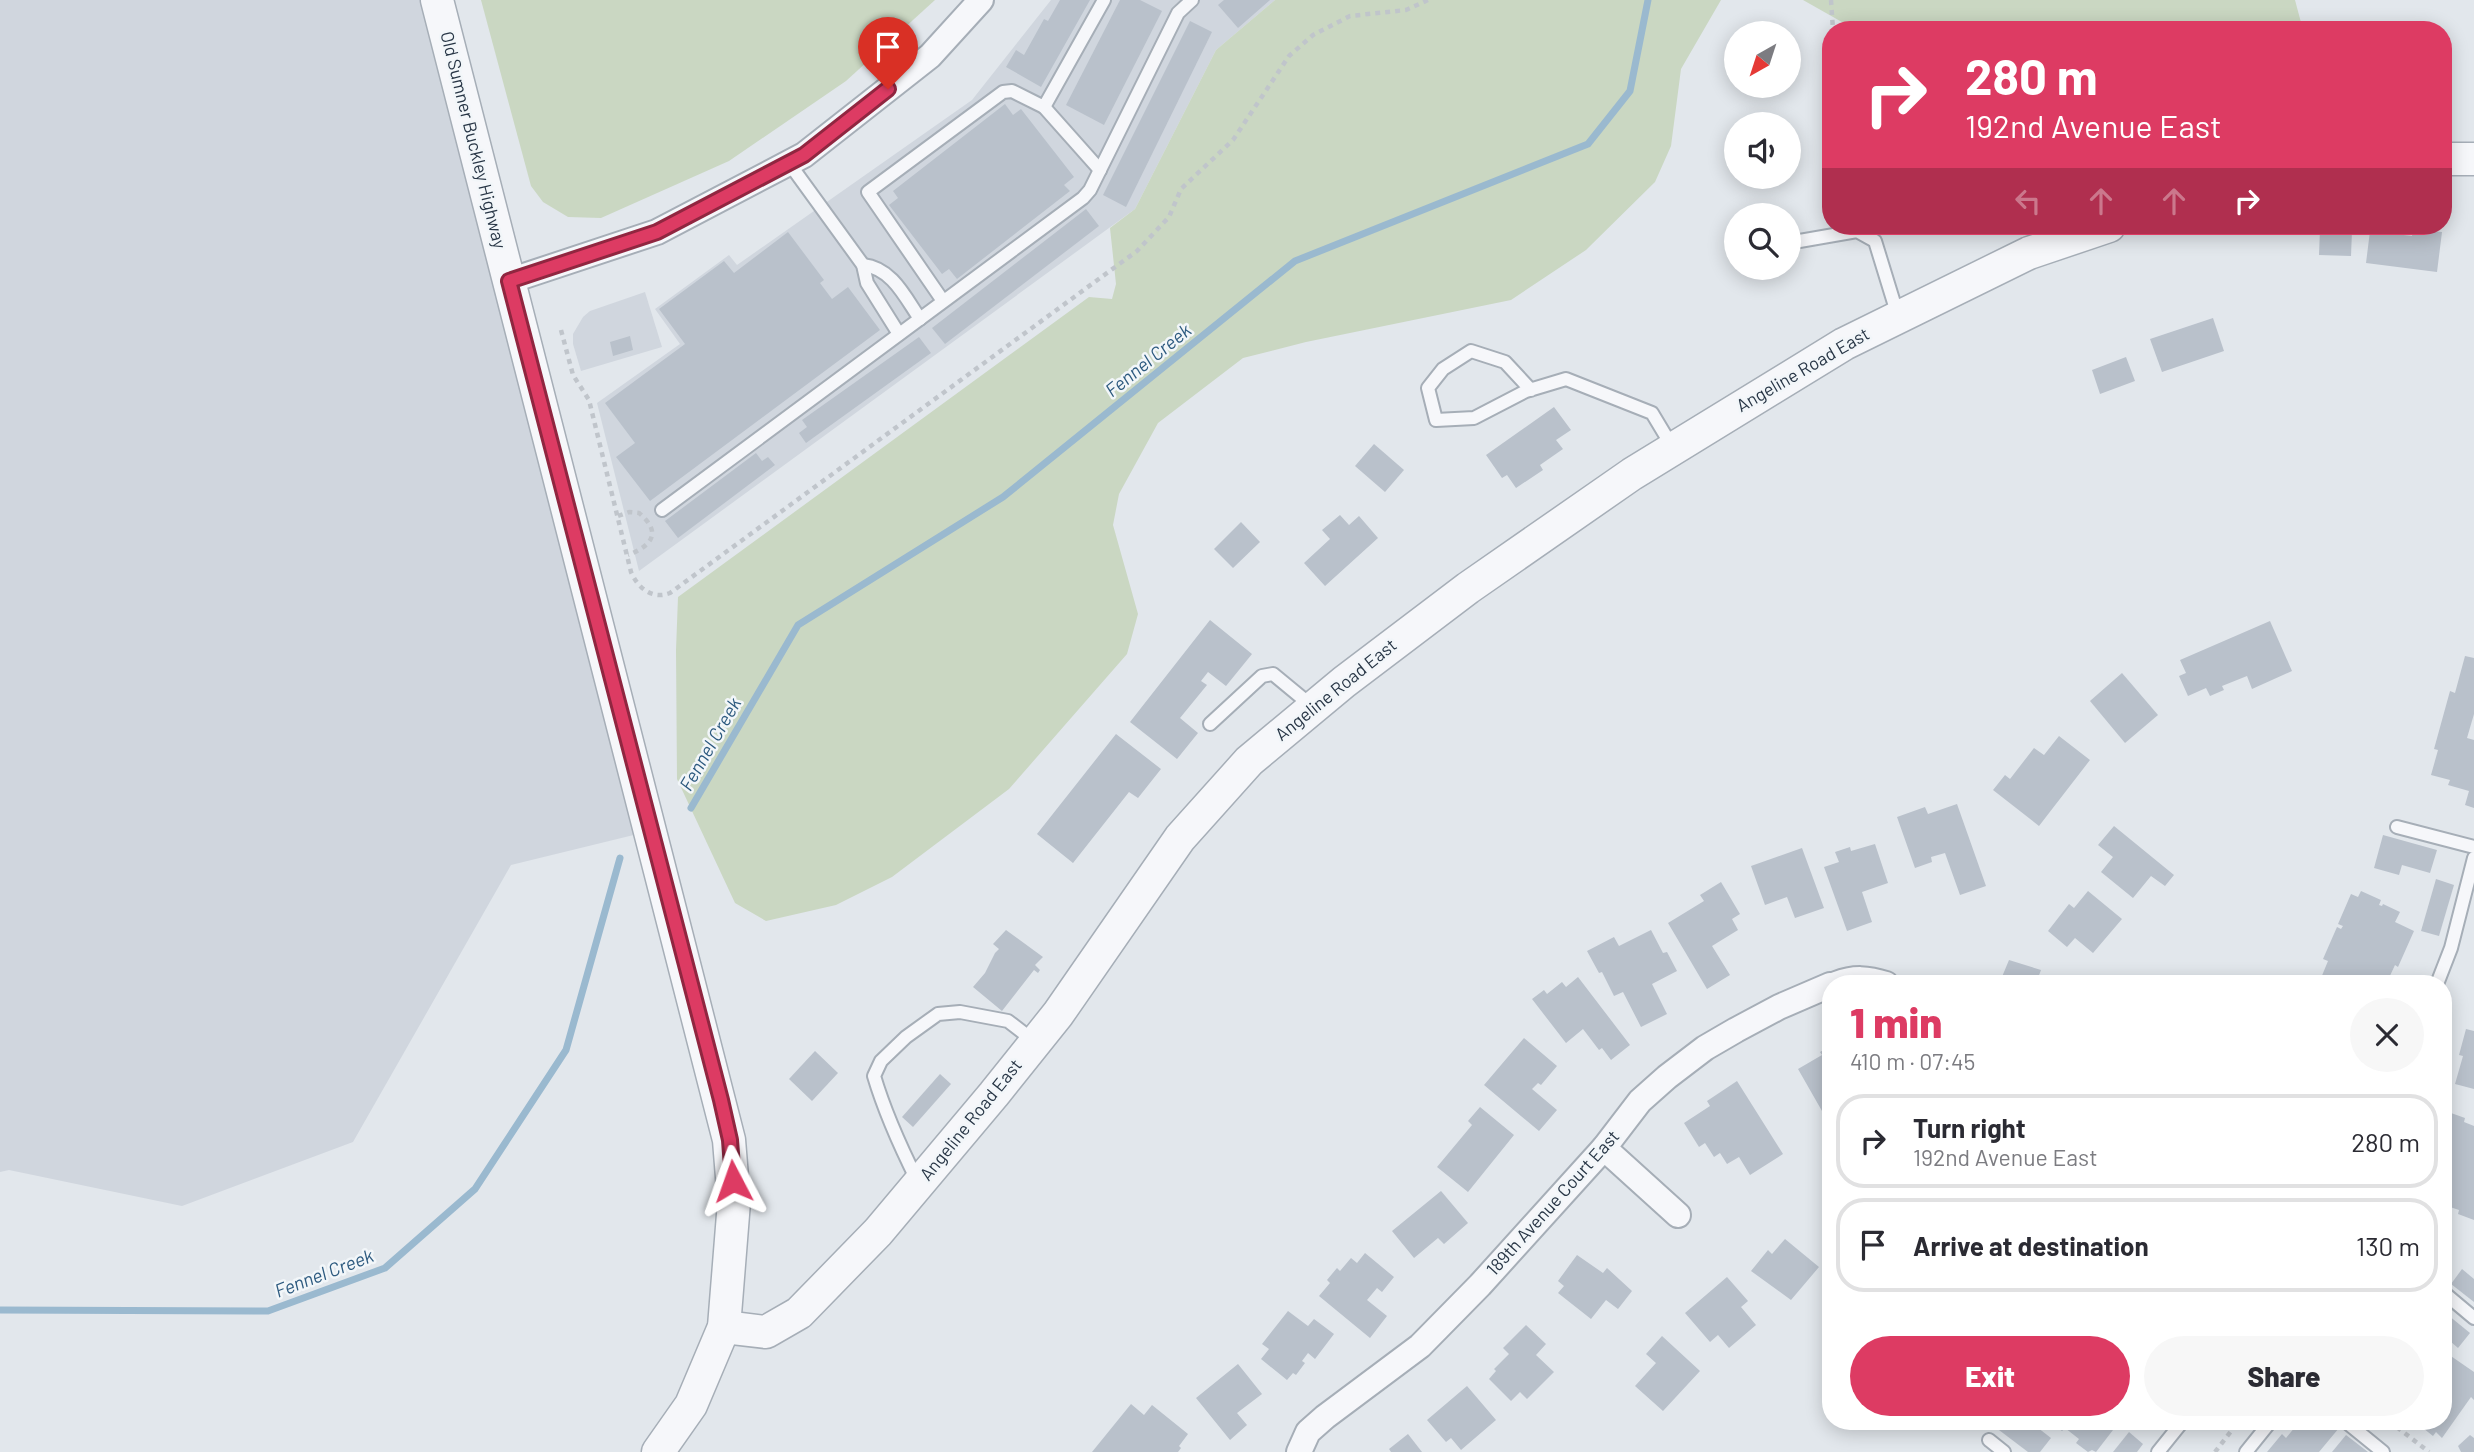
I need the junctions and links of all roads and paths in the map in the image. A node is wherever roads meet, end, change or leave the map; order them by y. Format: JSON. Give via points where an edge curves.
{"nodes":[{"id":1,"x":437,"y":0,"type":"edge"},
{"id":2,"x":981,"y":0,"type":"edge"},
{"id":3,"x":1104,"y":0,"type":"edge"},
{"id":4,"x":1427,"y":0,"type":"edge"},
{"id":5,"x":1831,"y":0,"type":"edge"},
{"id":6,"x":1188,"y":1,"type":"edge"},
{"id":7,"x":1832,"y":21,"type":"edge"},
{"id":8,"x":1044,"y":107,"type":"junction"},
{"id":9,"x":2452,"y":159,"type":"edge"},
{"id":10,"x":2474,"y":159,"type":"edge"},
{"id":11,"x":789,"y":163,"type":"junction"},
{"id":12,"x":1100,"y":170,"type":"junction"},
{"id":13,"x":1830,"y":235,"type":"edge"},
{"id":14,"x":1865,"y":235,"type":"edge"},
{"id":15,"x":2082,"y":235,"type":"edge"},
{"id":16,"x":1801,"y":241,"type":"edge"},
{"id":17,"x":863,"y":265,"type":"junction"},
{"id":18,"x":509,"y":281,"type":"junction"},
{"id":19,"x":943,"y":301,"type":"junction"},
{"id":20,"x":1898,"y":316,"type":"junction"},
{"id":21,"x":920,"y":318,"type":"junction"},
{"id":22,"x":561,"y":330,"type":"dead end"},
{"id":23,"x":899,"y":334,"type":"junction"},
{"id":24,"x":1531,"y":390,"type":"junction"},
{"id":25,"x":1673,"y":448,"type":"junction"},
{"id":26,"x":662,"y":510,"type":"dead end"},
{"id":27,"x":618,"y":516,"type":"junction"},
{"id":28,"x":628,"y":555,"type":"junction"},
{"id":29,"x":1314,"y":707,"type":"junction"},
{"id":30,"x":1210,"y":724,"type":"dead end"},
{"id":31,"x":2397,"y":827,"type":"dead end"},
{"id":32,"x":2474,"y":847,"type":"edge"},
{"id":33,"x":2474,"y":858,"type":"edge"},
{"id":34,"x":2440,"y":975,"type":"edge"},
{"id":35,"x":1822,"y":988,"type":"edge"},
{"id":36,"x":1034,"y":1041,"type":"junction"},
{"id":37,"x":1604,"y":1148,"type":"junction"},
{"id":38,"x":919,"y":1184,"type":"junction"},
{"id":39,"x":1678,"y":1215,"type":"dead end"},
{"id":40,"x":2452,"y":1300,"type":"edge"},
{"id":41,"x":2474,"y":1318,"type":"edge"},
{"id":42,"x":724,"y":1326,"type":"junction"},
{"id":43,"x":2176,"y":1430,"type":"edge"},
{"id":44,"x":2232,"y":1430,"type":"edge"},
{"id":45,"x":2264,"y":1430,"type":"edge"},
{"id":46,"x":2356,"y":1430,"type":"edge"},
{"id":47,"x":2401,"y":1430,"type":"edge"},
{"id":48,"x":1989,"y":1440,"type":"dead end"},
{"id":49,"x":658,"y":1452,"type":"edge"},
{"id":50,"x":1299,"y":1452,"type":"edge"},
{"id":51,"x":2004,"y":1452,"type":"edge"},
{"id":52,"x":2158,"y":1452,"type":"edge"},
{"id":53,"x":2215,"y":1452,"type":"edge"},
{"id":54,"x":2246,"y":1452,"type":"edge"},
{"id":55,"x":2384,"y":1452,"type":"edge"},
{"id":56,"x":2429,"y":1452,"type":"edge"}],
"edges":[{"from":1,"to":18,"type":"street","name":"Old Sumner Buckley Highway"},
{"from":2,"to":11,"type":"street","via":[[930,56]]},
{"from":3,"to":8,"type":"lane"},
{"from":4,"to":28,"type":"path","via":[[1406,10],[1350,16],[1313,34],[1289,56],[1233,140],[1181,189],[1168,217],[1136,251],[670,593],[655,595],[639,586]]},
{"from":5,"to":7,"type":"path"},
{"from":6,"to":12,"type":"lane"},
{"from":8,"to":12,"type":"lane"},
{"from":8,"to":19,"type":"lane","via":[[1012,91],[1003,92],[869,192]]},
{"from":9,"to":10,"type":"street"},
{"from":11,"to":17,"type":"lane"},
{"from":11,"to":18,"type":"street","via":[[657,232]]},
{"from":12,"to":19,"type":"lane","via":[[1083,198]]},
{"from":13,"to":16,"type":"lane"},
{"from":14,"to":20,"type":"lane","via":[[1875,241]]},
{"from":15,"to":20,"type":"street","name":"Angeline Road East","via":[[2029,253]]},
{"from":17,"to":21,"type":"lane","via":[[887,274]]},
{"from":17,"to":23,"type":"lane","via":[[867,283]]},
{"from":18,"to":42,"type":"street","name":"Old Sumner Buckley Highway","via":[[730,1140],[734,1202]]},
{"from":19,"to":21,"type":"lane"},
{"from":20,"to":25,"type":"street","name":"Angeline Road East"},
{"from":21,"to":23,"type":"lane"},
{"from":22,"to":27,"type":"path","via":[[573,376],[589,400]]},
{"from":23,"to":26,"type":"lane"},
{"from":24,"to":24,"type":"lane","via":[[1474,418],[1436,420],[1429,388],[1443,369],[1471,351],[1504,362]]},
{"from":24,"to":25,"type":"lane","via":[[1566,379],[1652,413]]},
{"from":25,"to":29,"type":"street","name":"Angeline Road East","via":[[1468,588]]},
{"from":27,"to":28,"type":"path"},
{"from":27,"to":28,"type":"path","via":[[639,513],[651,531],[648,545]]},
{"from":29,"to":30,"type":"lane","via":[[1273,674],[1262,676]]},
{"from":29,"to":36,"type":"street","name":"Angeline Road East","via":[[1249,761],[1180,838],[1058,1014]]},
{"from":31,"to":32,"type":"lane"},
{"from":33,"to":34,"type":"lane"},
{"from":35,"to":37,"type":"street","name":"189th Avenue Court East","via":[[1705,1048],[1640,1101]]},
{"from":36,"to":38,"type":"street","name":"Angeline Road East"},
{"from":36,"to":38,"type":"lane","via":[[1008,1021],[960,1012],[938,1014],[881,1061],[874,1076],[882,1104]]},
{"from":37,"to":39,"type":"street"},
{"from":37,"to":50,"type":"street","name":"189th Avenue Court East","via":[[1420,1346],[1325,1417],[1308,1432]]},
{"from":38,"to":42,"type":"street","name":"Angeline Road East","via":[[799,1313],[766,1332]]},
{"from":40,"to":41,"type":"lane"},
{"from":42,"to":49,"type":"street","name":"Old Sumner Buckley Highway","via":[[691,1405]]},
{"from":43,"to":52,"type":"lane"},
{"from":44,"to":53,"type":"path"},
{"from":45,"to":54,"type":"lane"},
{"from":46,"to":55,"type":"lane"},
{"from":47,"to":56,"type":"path"},
{"from":48,"to":51,"type":"lane"}]}
